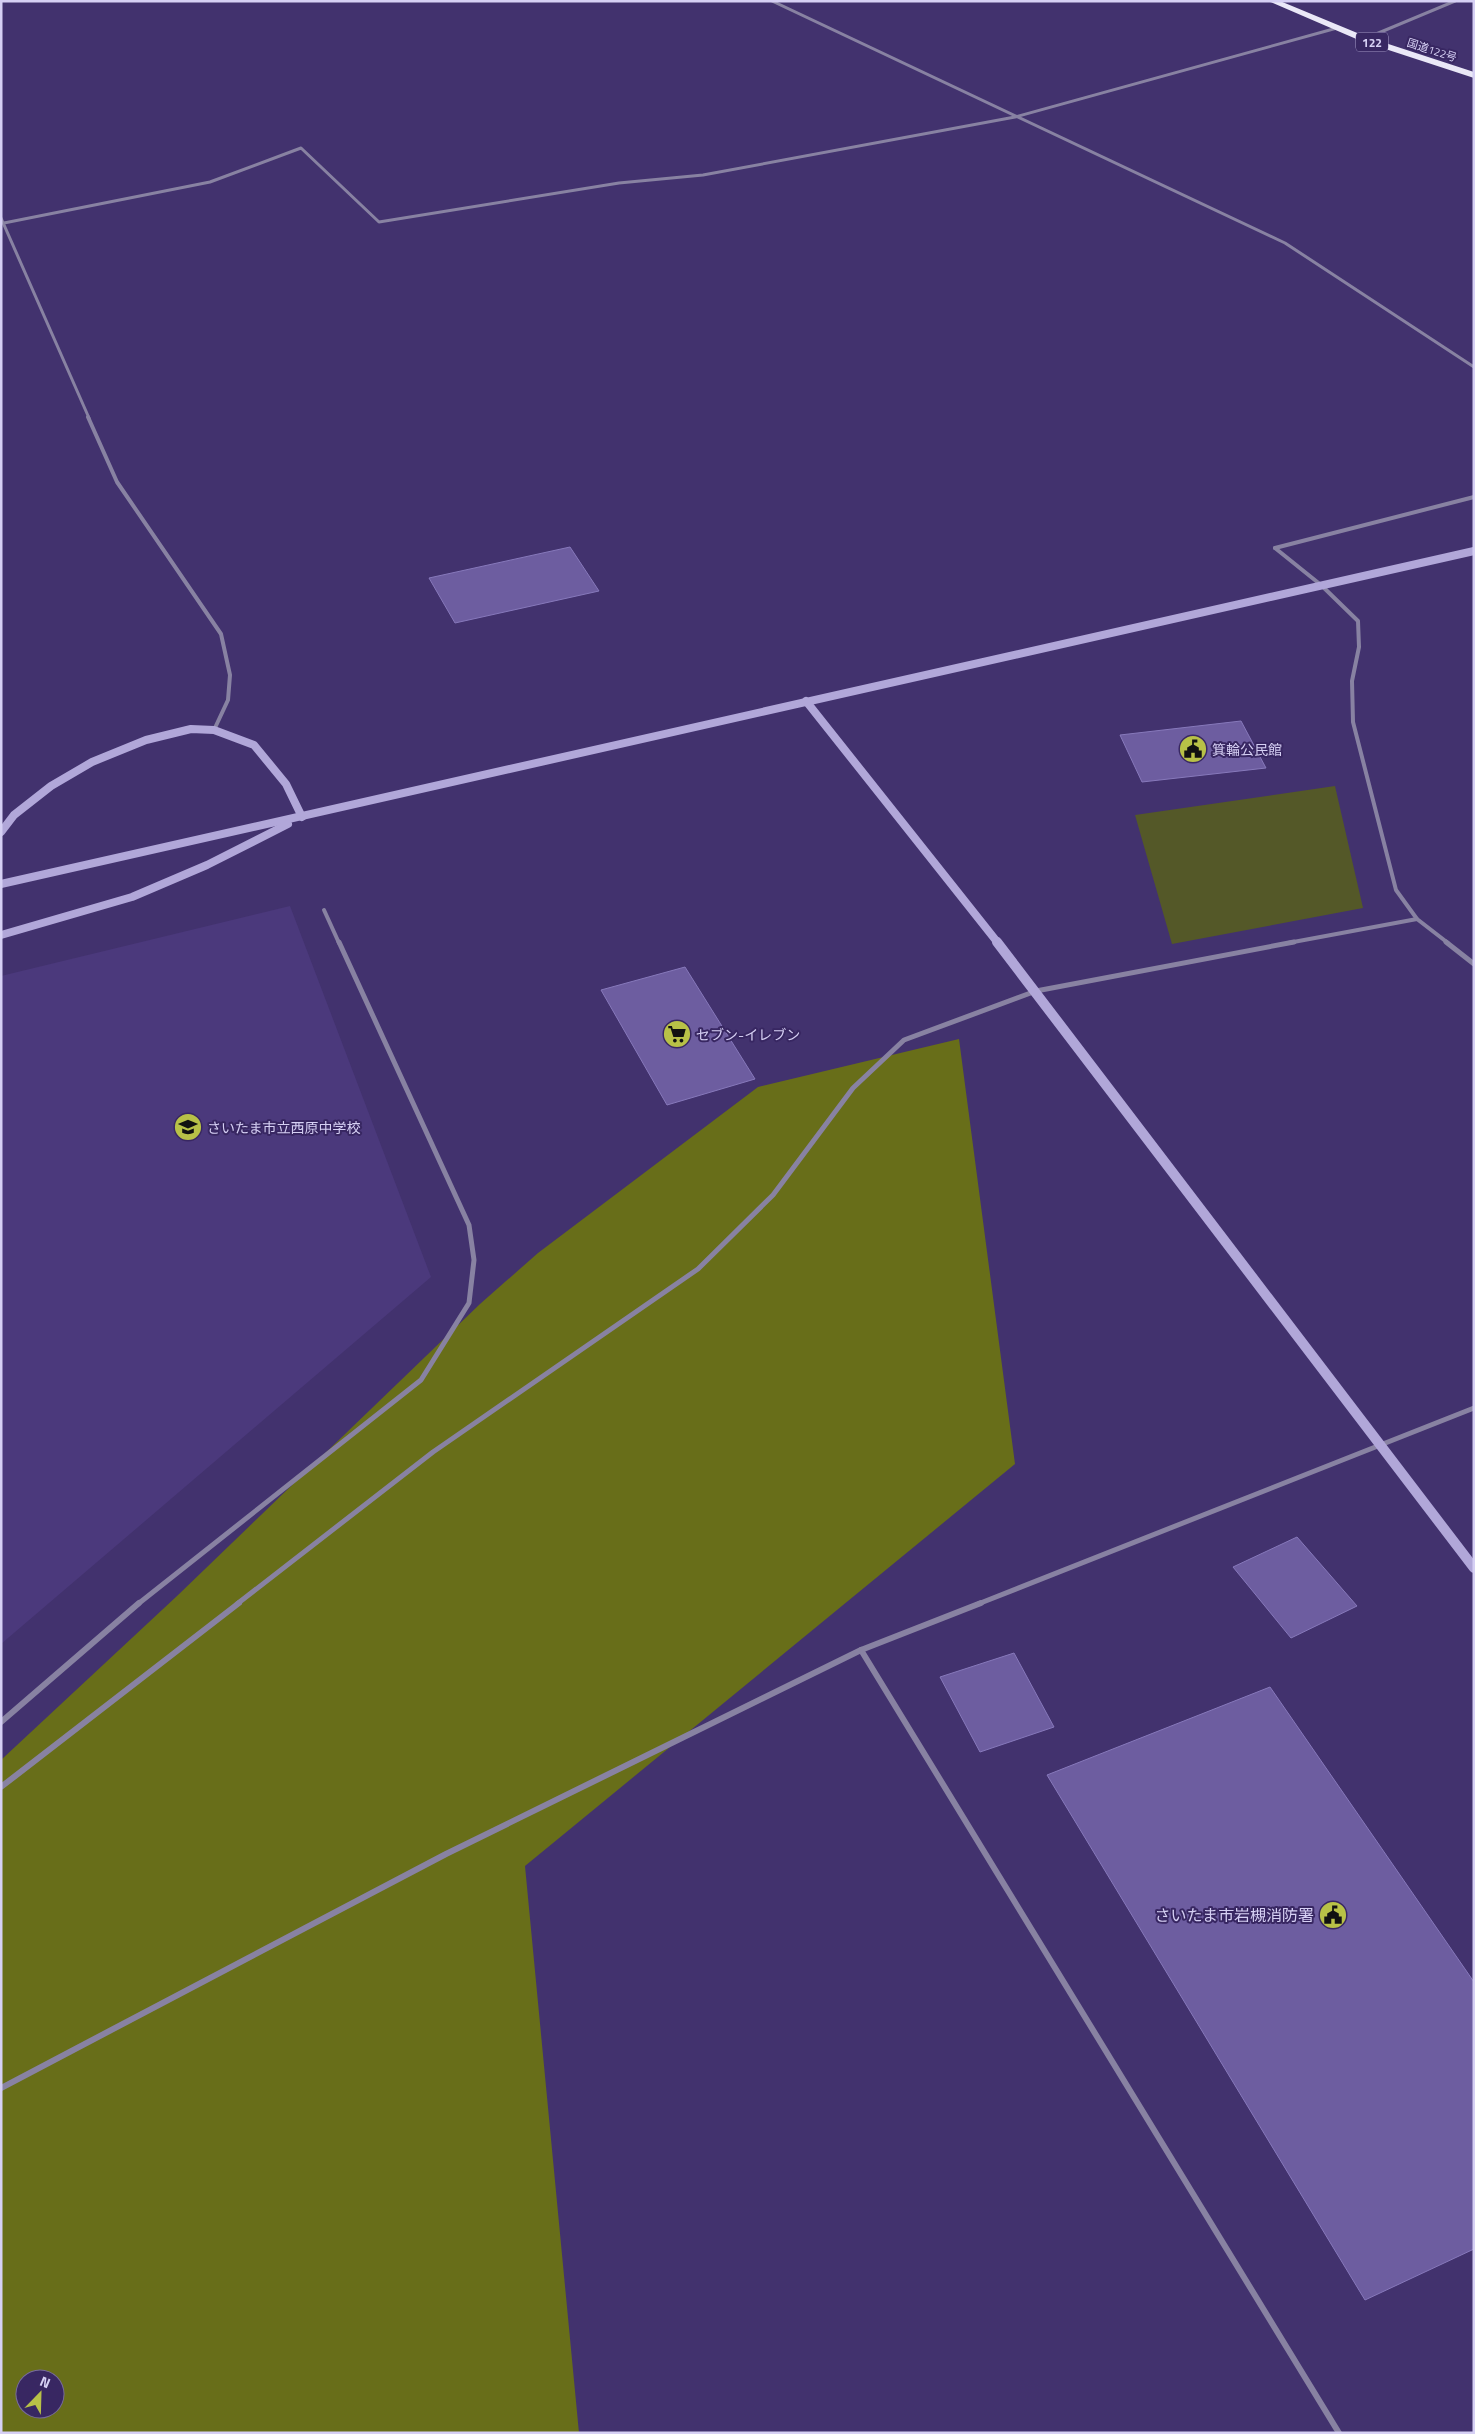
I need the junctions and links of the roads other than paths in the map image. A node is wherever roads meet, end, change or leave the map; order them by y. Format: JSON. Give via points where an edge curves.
{"nodes":[{"id":1,"x":772,"y":1,"type":"edge"},
{"id":2,"x":1272,"y":1,"type":"edge"},
{"id":3,"x":1455,"y":1,"type":"edge"},
{"id":4,"x":1337,"y":28,"type":"junction"},
{"id":5,"x":1364,"y":39,"type":"junction"},
{"id":6,"x":1474,"y":75,"type":"edge"},
{"id":7,"x":1015,"y":117,"type":"junction"},
{"id":8,"x":1,"y":218,"type":"edge"},
{"id":9,"x":4,"y":223,"type":"junction"},
{"id":10,"x":1474,"y":367,"type":"edge"},
{"id":11,"x":1474,"y":498,"type":"edge"},
{"id":12,"x":1474,"y":551,"type":"edge"},
{"id":13,"x":1321,"y":585,"type":"junction"},
{"id":14,"x":806,"y":702,"type":"junction"},
{"id":15,"x":214,"y":730,"type":"junction"},
{"id":16,"x":14,"y":815,"type":"junction"},
{"id":17,"x":302,"y":817,"type":"junction"},
{"id":18,"x":1,"y":818,"type":"edge"},
{"id":19,"x":1,"y":832,"type":"edge"},
{"id":20,"x":1,"y":884,"type":"edge"},
{"id":21,"x":324,"y":910,"type":"dead end"},
{"id":22,"x":1417,"y":919,"type":"junction"},
{"id":23,"x":1,"y":935,"type":"edge"},
{"id":24,"x":1474,"y":964,"type":"edge"},
{"id":25,"x":1036,"y":991,"type":"junction"},
{"id":26,"x":1474,"y":1408,"type":"edge"},
{"id":27,"x":1381,"y":1446,"type":"junction"},
{"id":28,"x":1474,"y":1568,"type":"edge"},
{"id":29,"x":862,"y":1650,"type":"junction"},
{"id":30,"x":1,"y":1722,"type":"edge"},
{"id":31,"x":1,"y":1788,"type":"edge"},
{"id":32,"x":1,"y":2088,"type":"edge"},
{"id":33,"x":1339,"y":2433,"type":"edge"}],
"edges":[{"from":1,"to":7,"type":"street"},
{"from":2,"to":4,"type":"highway","name":"国道122号","number":"122"},
{"from":3,"to":5,"type":"street"},
{"from":4,"to":5,"type":"highway","name":"国道122号","number":"122"},
{"from":4,"to":7,"type":"street"},
{"from":5,"to":6,"type":"highway","name":"国道122号","number":"122"},
{"from":7,"to":9,"type":"street","via":[[703,175],[619,183],[379,222],[301,148],[210,182]]},
{"from":7,"to":10,"type":"street","via":[[1285,243]]},
{"from":8,"to":9,"type":"street"},
{"from":9,"to":15,"type":"street","via":[[117,482],[221,634],[230,675],[228,700]]},
{"from":11,"to":13,"type":"street","via":[[1275,548]]},
{"from":12,"to":13,"type":"street"},
{"from":13,"to":14,"type":"street"},
{"from":13,"to":22,"type":"street","via":[[1358,621],[1359,647],[1352,681],[1353,722],[1396,890]]},
{"from":14,"to":17,"type":"street"},
{"from":14,"to":25,"type":"street"},
{"from":15,"to":16,"type":"street","via":[[190,729],[146,740],[92,762],[51,786]]},
{"from":15,"to":17,"type":"street","via":[[254,745],[286,784]]},
{"from":16,"to":18,"type":"street"},
{"from":16,"to":19,"type":"street"},
{"from":17,"to":20,"type":"street"},
{"from":17,"to":23,"type":"street","via":[[207,865],[132,897]]},
{"from":21,"to":30,"type":"street","via":[[469,1225],[474,1260],[469,1303],[421,1380],[139,1603]]},
{"from":22,"to":24,"type":"street"},
{"from":22,"to":25,"type":"street"},
{"from":25,"to":27,"type":"street"},
{"from":25,"to":31,"type":"street","via":[[904,1040],[853,1088],[774,1195],[698,1269],[433,1452]]},
{"from":26,"to":27,"type":"street"},
{"from":27,"to":28,"type":"street"},
{"from":27,"to":29,"type":"street"},
{"from":29,"to":32,"type":"street","via":[[446,1854]]},
{"from":29,"to":33,"type":"street"}]}
